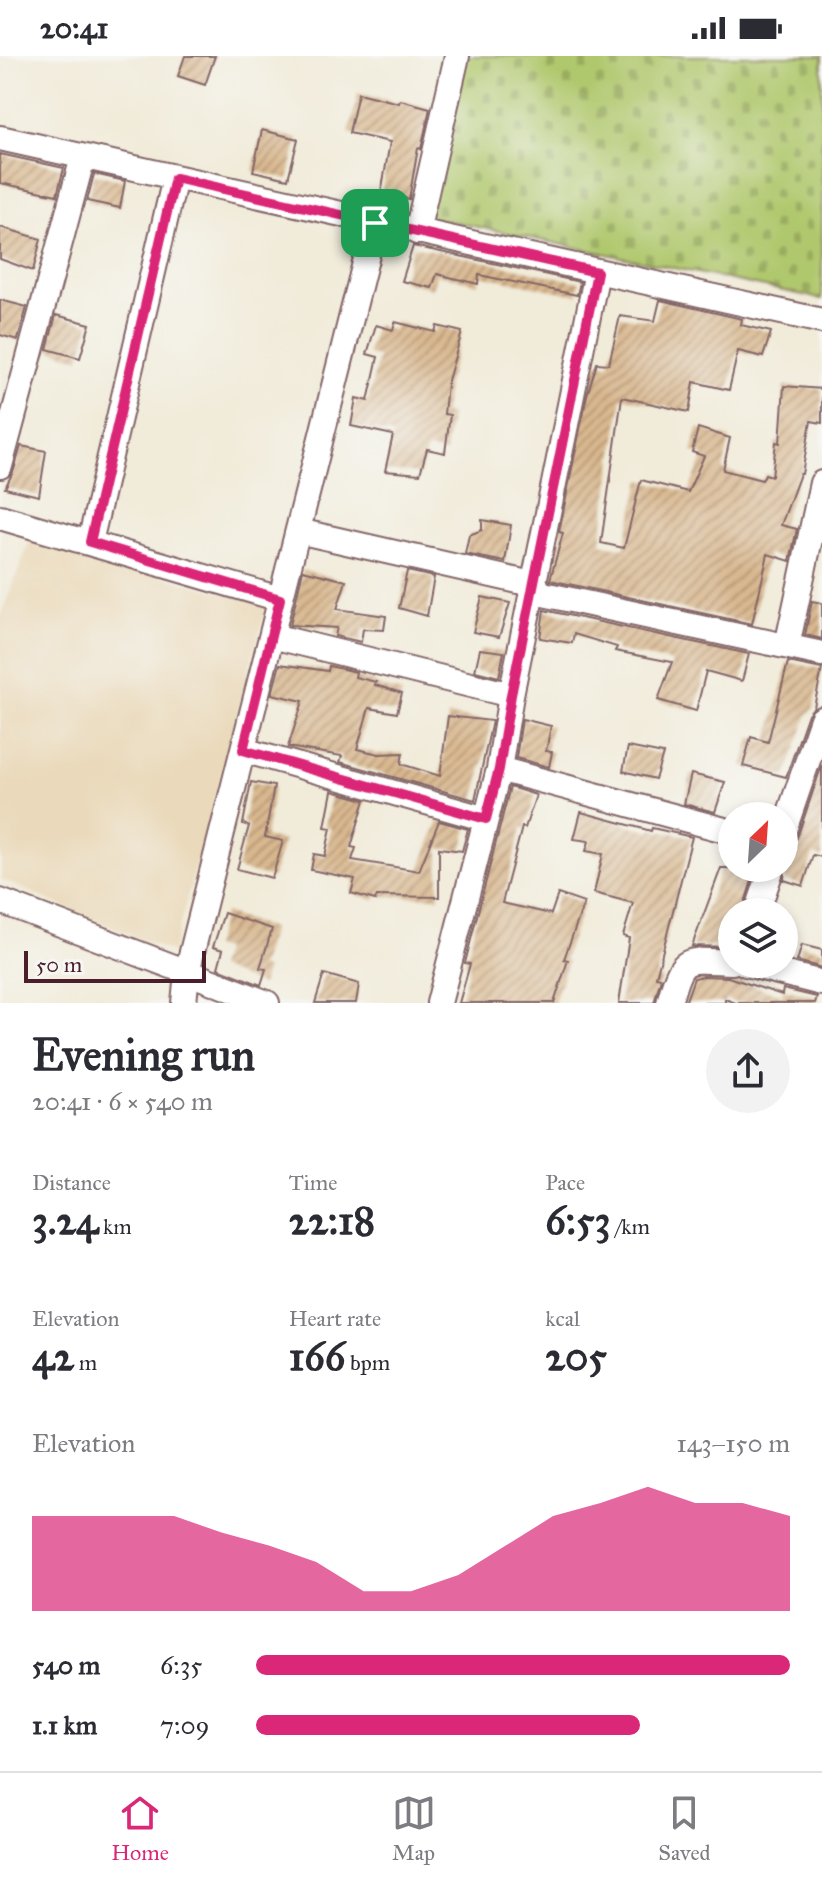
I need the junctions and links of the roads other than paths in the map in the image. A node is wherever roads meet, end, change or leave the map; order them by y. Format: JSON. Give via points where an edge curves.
{"nodes":[{"id":1,"x":457,"y":56,"type":"edge"},
{"id":2,"x":0,"y":138,"type":"edge"},
{"id":3,"x":83,"y":157,"type":"junction"},
{"id":4,"x":175,"y":178,"type":"junction"},
{"id":5,"x":375,"y":223,"type":"junction"},
{"id":6,"x":417,"y":232,"type":"junction"},
{"id":7,"x":597,"y":272,"type":"junction"},
{"id":8,"x":822,"y":321,"type":"edge"},
{"id":9,"x":0,"y":466,"type":"edge"},
{"id":10,"x":822,"y":483,"type":"edge"},
{"id":11,"x":0,"y":517,"type":"edge"},
{"id":12,"x":298,"y":531,"type":"junction"},
{"id":13,"x":90,"y":542,"type":"junction"},
{"id":14,"x":535,"y":588,"type":"junction"},
{"id":15,"x":280,"y":599,"type":"junction"},
{"id":16,"x":272,"y":636,"type":"junction"},
{"id":17,"x":787,"y":646,"type":"junction"},
{"id":18,"x":822,"y":654,"type":"edge"},
{"id":19,"x":511,"y":695,"type":"junction"},
{"id":20,"x":822,"y":719,"type":"edge"},
{"id":21,"x":243,"y":750,"type":"junction"},
{"id":22,"x":499,"y":769,"type":"junction"},
{"id":23,"x":794,"y":802,"type":"edge"},
{"id":24,"x":486,"y":819,"type":"junction"},
{"id":25,"x":718,"y":828,"type":"edge"},
{"id":26,"x":0,"y":901,"type":"edge"},
{"id":27,"x":718,"y":962,"type":"edge"},
{"id":28,"x":187,"y":972,"type":"junction"},
{"id":29,"x":798,"y":977,"type":"edge"},
{"id":30,"x":822,"y":983,"type":"edge"},
{"id":31,"x":184,"y":1003,"type":"edge"},
{"id":32,"x":267,"y":1003,"type":"edge"},
{"id":33,"x":439,"y":1003,"type":"edge"},
{"id":34,"x":669,"y":1003,"type":"edge"}],
"edges":[{"from":1,"to":6,"type":"street"},
{"from":2,"to":3,"type":"street"},
{"from":3,"to":4,"type":"street"},
{"from":3,"to":9,"type":"street"},
{"from":4,"to":5,"type":"street"},
{"from":4,"to":13,"type":"street"},
{"from":5,"to":6,"type":"street"},
{"from":5,"to":12,"type":"street"},
{"from":6,"to":7,"type":"street"},
{"from":7,"to":8,"type":"street"},
{"from":7,"to":14,"type":"street"},
{"from":10,"to":17,"type":"street"},
{"from":11,"to":13,"type":"street"},
{"from":12,"to":14,"type":"street"},
{"from":12,"to":15,"type":"street"},
{"from":13,"to":15,"type":"street"},
{"from":14,"to":17,"type":"street"},
{"from":14,"to":19,"type":"street"},
{"from":15,"to":16,"type":"street"},
{"from":16,"to":19,"type":"street"},
{"from":16,"to":21,"type":"street"},
{"from":17,"to":18,"type":"street"},
{"from":19,"to":22,"type":"street"},
{"from":20,"to":23,"type":"street"},
{"from":21,"to":24,"type":"street"},
{"from":21,"to":28,"type":"street"},
{"from":22,"to":24,"type":"street"},
{"from":22,"to":25,"type":"street"},
{"from":24,"to":33,"type":"street"},
{"from":26,"to":28,"type":"street"},
{"from":27,"to":34,"type":"street","via":[[691,961],[678,970]]},
{"from":28,"to":31,"type":"street"},
{"from":28,"to":32,"type":"street"},
{"from":29,"to":30,"type":"street"}]}
